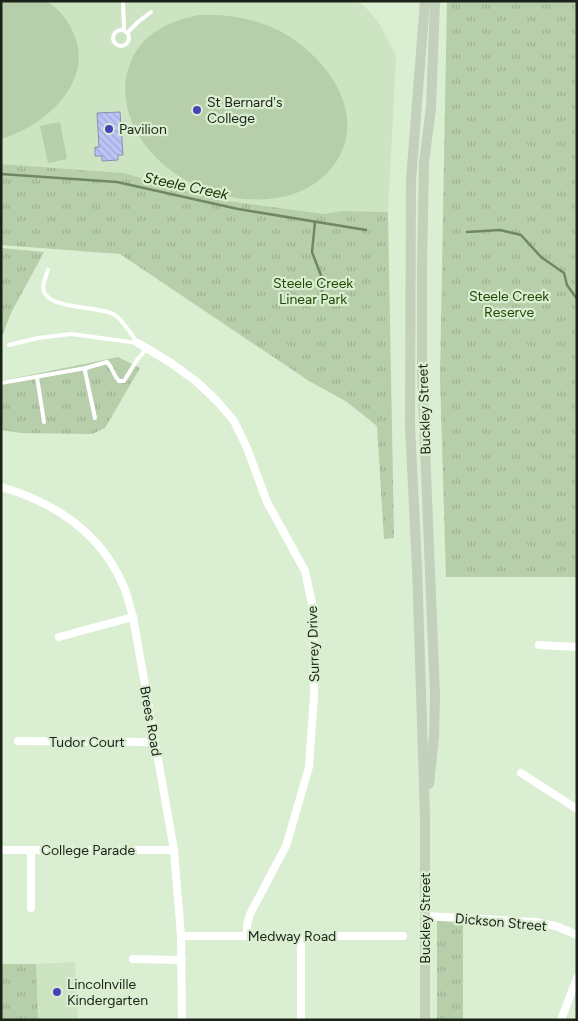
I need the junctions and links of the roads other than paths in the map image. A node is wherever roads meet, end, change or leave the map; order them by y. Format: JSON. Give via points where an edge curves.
{"nodes":[{"id":1,"x":123,"y":1,"type":"edge"},
{"id":2,"x":425,"y":1,"type":"edge"},
{"id":3,"x":434,"y":1,"type":"edge"},
{"id":4,"x":151,"y":12,"type":"dead end"},
{"id":5,"x":123,"y":16,"type":"junction"},
{"id":6,"x":117,"y":31,"type":"junction"},
{"id":7,"x":126,"y":32,"type":"junction"},
{"id":8,"x":48,"y":270,"type":"dead end"},
{"id":9,"x":138,"y":343,"type":"junction"},
{"id":10,"x":9,"y":346,"type":"dead end"},
{"id":11,"x":147,"y":348,"type":"junction"},
{"id":12,"x":86,"y":368,"type":"junction"},
{"id":13,"x":37,"y":377,"type":"junction"},
{"id":14,"x":1,"y":383,"type":"edge"},
{"id":15,"x":95,"y":418,"type":"dead end"},
{"id":16,"x":44,"y":422,"type":"dead end"},
{"id":17,"x":1,"y":487,"type":"edge"},
{"id":18,"x":133,"y":617,"type":"junction"},
{"id":19,"x":59,"y":637,"type":"dead end"},
{"id":20,"x":539,"y":645,"type":"dead end"},
{"id":21,"x":577,"y":647,"type":"edge"},
{"id":22,"x":18,"y":741,"type":"dead end"},
{"id":23,"x":155,"y":742,"type":"junction"},
{"id":24,"x":521,"y":773,"type":"dead end"},
{"id":25,"x":577,"y":809,"type":"edge"},
{"id":26,"x":425,"y":817,"type":"junction"},
{"id":27,"x":1,"y":850,"type":"edge"},
{"id":28,"x":31,"y":850,"type":"junction"},
{"id":29,"x":174,"y":850,"type":"junction"},
{"id":30,"x":31,"y":908,"type":"dead end"},
{"id":31,"x":424,"y":916,"type":"junction"},
{"id":32,"x":577,"y":935,"type":"edge"},
{"id":33,"x":181,"y":936,"type":"junction"},
{"id":34,"x":247,"y":936,"type":"junction"},
{"id":35,"x":403,"y":936,"type":"dead end"},
{"id":36,"x":301,"y":937,"type":"junction"},
{"id":37,"x":133,"y":959,"type":"dead end"},
{"id":38,"x":182,"y":960,"type":"junction"},
{"id":39,"x":577,"y":978,"type":"edge"},
{"id":40,"x":182,"y":1020,"type":"edge"},
{"id":41,"x":301,"y":1020,"type":"edge"},
{"id":42,"x":425,"y":1020,"type":"edge"},
{"id":43,"x":561,"y":1020,"type":"edge"}],
"edges":[{"from":1,"to":5,"type":"lane"},
{"from":2,"to":26,"type":"main road","name":"Buckley Street","via":[[411,180],[410,426],[418,567]]},
{"from":3,"to":26,"type":"main road","name":"Buckley Street","via":[[431,108],[424,162],[422,373],[436,695]]},
{"from":4,"to":7,"type":"lane"},
{"from":5,"to":6,"type":"lane"},
{"from":5,"to":7,"type":"lane"},
{"from":6,"to":7,"type":"lane"},
{"from":6,"to":7,"type":"lane","via":[[113,40],[119,46],[128,40]]},
{"from":8,"to":9,"type":"lane","via":[[43,286],[50,299],[115,314]]},
{"from":9,"to":10,"type":"lane","via":[[71,334]]},
{"from":9,"to":11,"type":"street","name":"Surrey Drive"},
{"from":11,"to":12,"type":"lane","via":[[124,380],[119,381],[115,377],[112,366],[107,362]]},
{"from":11,"to":34,"type":"street","name":"Surrey Drive","via":[[197,382],[234,421],[267,502],[305,571],[313,608],[314,694],[309,767],[286,846],[250,914]]},
{"from":12,"to":13,"type":"lane"},
{"from":12,"to":15,"type":"lane"},
{"from":13,"to":14,"type":"lane"},
{"from":13,"to":16,"type":"lane"},
{"from":17,"to":18,"type":"street","name":"Brees Road","via":[[42,502],[84,529],[114,567],[125,588]]},
{"from":18,"to":19,"type":"street"},
{"from":18,"to":23,"type":"street","name":"Brees Road"},
{"from":20,"to":21,"type":"street"},
{"from":22,"to":23,"type":"street","name":"Tudor Court"},
{"from":23,"to":29,"type":"street","name":"Brees Road"},
{"from":24,"to":25,"type":"street"},
{"from":26,"to":31,"type":"main road","name":"Buckley Street"},
{"from":27,"to":28,"type":"street","name":"College Parade"},
{"from":28,"to":29,"type":"street","name":"College Parade"},
{"from":28,"to":30,"type":"street"},
{"from":29,"to":33,"type":"street","name":"Brees Road"},
{"from":31,"to":32,"type":"street","name":"Dickson Street","via":[[536,922]]},
{"from":31,"to":42,"type":"main road","name":"Buckley Street"},
{"from":33,"to":34,"type":"street","name":"Medway Road"},
{"from":33,"to":38,"type":"street","name":"Brees Road"},
{"from":34,"to":36,"type":"street","name":"Medway Road"},
{"from":35,"to":36,"type":"street","name":"Medway Road"},
{"from":36,"to":41,"type":"street"},
{"from":37,"to":38,"type":"street"},
{"from":38,"to":40,"type":"street","name":"Brees Road"},
{"from":39,"to":43,"type":"street"}]}
